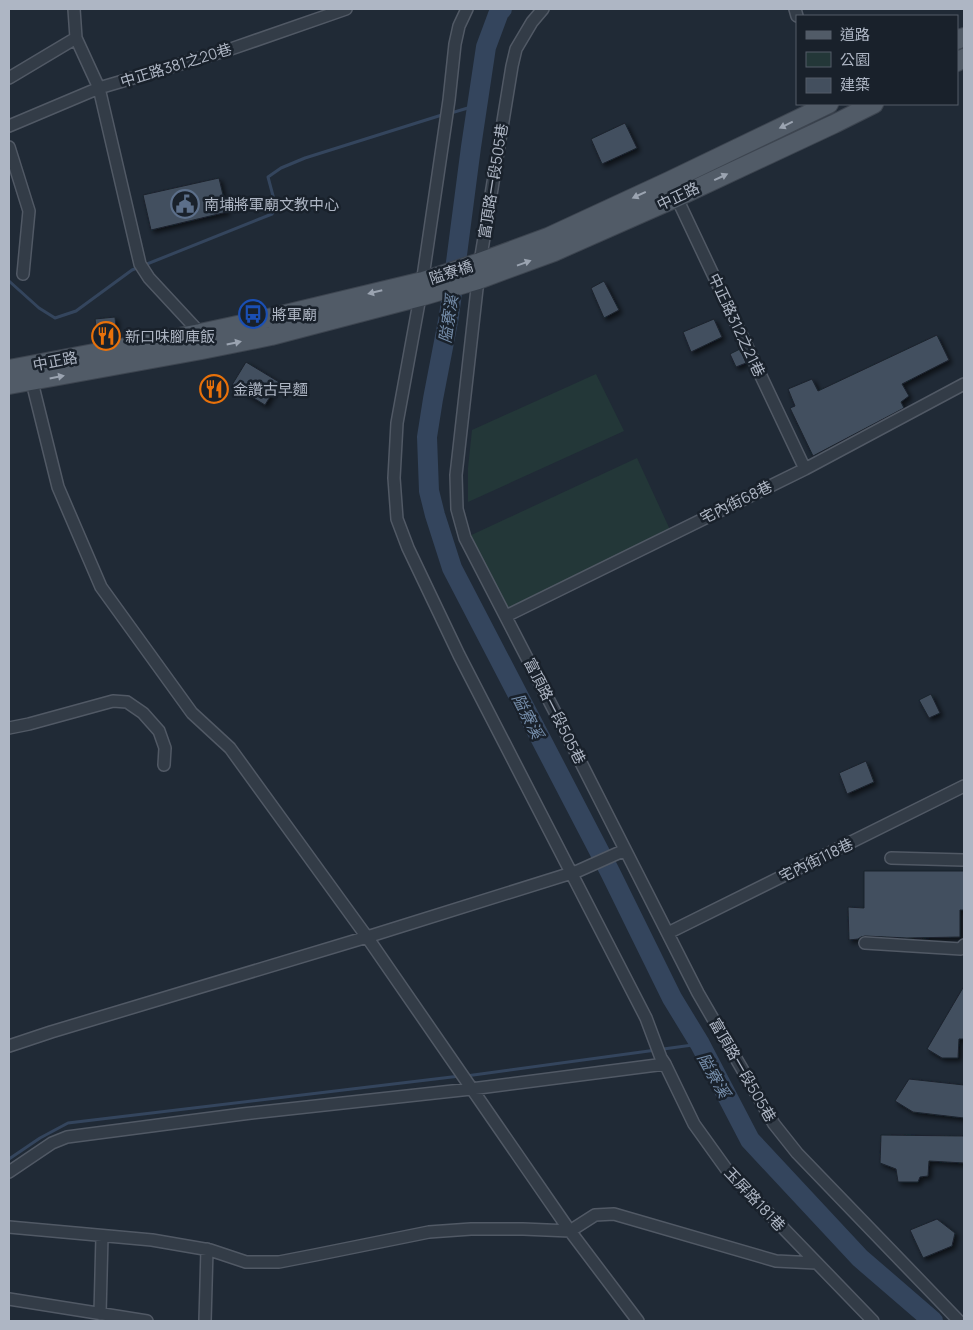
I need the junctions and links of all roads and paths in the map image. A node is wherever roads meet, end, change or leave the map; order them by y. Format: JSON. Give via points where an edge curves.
{"nodes":[{"id":1,"x":74,"y":9,"type":"edge"},
{"id":2,"x":346,"y":9,"type":"edge"},
{"id":3,"x":467,"y":9,"type":"edge"},
{"id":4,"x":543,"y":9,"type":"edge"},
{"id":5,"x":76,"y":38,"type":"junction"},
{"id":6,"x":9,"y":75,"type":"edge"},
{"id":7,"x":99,"y":88,"type":"junction"},
{"id":8,"x":826,"y":105,"type":"edge"},
{"id":9,"x":828,"y":105,"type":"edge"},
{"id":10,"x":872,"y":105,"type":"edge"},
{"id":11,"x":834,"y":124,"type":"junction"},
{"id":12,"x":9,"y":126,"type":"edge"},
{"id":13,"x":9,"y":147,"type":"edge"},
{"id":14,"x":669,"y":182,"type":"junction"},
{"id":15,"x":676,"y":198,"type":"junction"},
{"id":16,"x":479,"y":271,"type":"junction"},
{"id":17,"x":23,"y":274,"type":"dead end"},
{"id":18,"x":421,"y":289,"type":"junction"},
{"id":19,"x":201,"y":342,"type":"junction"},
{"id":20,"x":9,"y":369,"type":"edge"},
{"id":21,"x":30,"y":374,"type":"junction"},
{"id":22,"x":964,"y":384,"type":"edge"},
{"id":23,"x":9,"y":385,"type":"edge"},
{"id":24,"x":805,"y":468,"type":"junction"},
{"id":25,"x":506,"y":616,"type":"junction"},
{"id":26,"x":9,"y":728,"type":"edge"},
{"id":27,"x":164,"y":765,"type":"dead end"},
{"id":28,"x":964,"y":786,"type":"edge"},
{"id":29,"x":621,"y":851,"type":"junction"},
{"id":30,"x":891,"y":858,"type":"dead end"},
{"id":31,"x":964,"y":860,"type":"edge"},
{"id":32,"x":575,"y":872,"type":"junction"},
{"id":33,"x":668,"y":934,"type":"junction"},
{"id":34,"x":367,"y":937,"type":"junction"},
{"id":35,"x":865,"y":943,"type":"dead end"},
{"id":36,"x":963,"y":947,"type":"edge"},
{"id":37,"x":9,"y":1046,"type":"edge"},
{"id":38,"x":661,"y":1056,"type":"junction"},
{"id":39,"x":467,"y":1083,"type":"junction"},
{"id":40,"x":9,"y":1172,"type":"edge"},
{"id":41,"x":9,"y":1227,"type":"edge"},
{"id":42,"x":570,"y":1231,"type":"junction"},
{"id":43,"x":102,"y":1236,"type":"junction"},
{"id":44,"x":207,"y":1249,"type":"junction"},
{"id":45,"x":816,"y":1263,"type":"junction"},
{"id":46,"x":9,"y":1299,"type":"edge"},
{"id":47,"x":100,"y":1314,"type":"junction"},
{"id":48,"x":146,"y":1321,"type":"edge"},
{"id":49,"x":204,"y":1321,"type":"edge"},
{"id":50,"x":638,"y":1321,"type":"edge"},
{"id":51,"x":873,"y":1321,"type":"edge"},
{"id":52,"x":959,"y":1321,"type":"edge"}],
"edges":[{"from":1,"to":5,"type":"street"},
{"from":2,"to":7,"type":"street","name":"中正路381之20巷","via":[[228,50]]},
{"from":3,"to":18,"type":"street","name":"玉屏路181巷","via":[[455,44]]},
{"from":4,"to":16,"type":"street","name":"富頂路一段505巷","via":[[516,49]]},
{"from":5,"to":6,"type":"street"},
{"from":5,"to":7,"type":"street"},
{"from":7,"to":12,"type":"street","name":"中正路381之20巷"},
{"from":7,"to":19,"type":"street","via":[[140,264]]},
{"from":8,"to":14,"type":"main road","name":"中正路","one_way":true},
{"from":9,"to":11,"type":"street"},
{"from":10,"to":11,"type":"main road","name":"中正路"},
{"from":15,"to":11,"type":"main road","name":"中正路","one_way":true},
{"from":13,"to":17,"type":"street","via":[[29,211]]},
{"from":14,"to":15,"type":"street","name":"中正路312之21巷"},
{"from":14,"to":16,"type":"main road","name":"中正路","one_way":true},
{"from":16,"to":15,"type":"main road","name":"中正路","one_way":true,"via":[[554,252]]},
{"from":15,"to":24,"type":"street","name":"中正路312之21巷"},
{"from":16,"to":18,"type":"main road","name":"隘寮橋"},
{"from":16,"to":25,"type":"street","name":"富頂路一段505巷","via":[[456,475],[457,509],[465,538]]},
{"from":18,"to":19,"type":"main road","name":"中正路","via":[[256,321]]},
{"from":18,"to":32,"type":"street","name":"玉屏路181巷","via":[[397,423],[394,478],[397,519],[460,655]]},
{"from":19,"to":21,"type":"main road","name":"中正路"},
{"from":20,"to":21,"type":"main road","name":"中正路"},
{"from":21,"to":23,"type":"main road","name":"中正路"},
{"from":21,"to":34,"type":"street","via":[[58,487],[101,587],[192,713],[230,748]]},
{"from":22,"to":24,"type":"street","name":"宅內街68巷"},
{"from":24,"to":25,"type":"street","name":"宅內街68巷"},
{"from":25,"to":29,"type":"street","name":"富頂路一段505巷","via":[[573,746]]},
{"from":26,"to":27,"type":"street","via":[[113,701],[127,702],[143,713],[159,731],[165,748]]},
{"from":28,"to":33,"type":"street","name":"宅內街118巷"},
{"from":29,"to":32,"type":"street"},
{"from":29,"to":33,"type":"street","name":"富頂路一段505巷"},
{"from":30,"to":31,"type":"street"},
{"from":32,"to":34,"type":"street"},
{"from":32,"to":38,"type":"street","name":"玉屏路181巷","via":[[646,1018]]},
{"from":33,"to":52,"type":"street","name":"富頂路一段505巷","via":[[698,993],[774,1124],[796,1153]]},
{"from":34,"to":37,"type":"street"},
{"from":34,"to":39,"type":"street"},
{"from":35,"to":36,"type":"street"},
{"from":38,"to":39,"type":"street"},
{"from":38,"to":45,"type":"street","name":"玉屏路181巷","via":[[694,1124],[727,1170]]},
{"from":39,"to":40,"type":"street","via":[[67,1137],[52,1142]]},
{"from":39,"to":42,"type":"street"},
{"from":41,"to":43,"type":"street"},
{"from":42,"to":44,"type":"street","via":[[471,1229],[430,1232],[279,1262],[246,1262]]},
{"from":42,"to":45,"type":"street","via":[[595,1215],[614,1214],[776,1261]]},
{"from":42,"to":50,"type":"street"},
{"from":43,"to":44,"type":"street"},
{"from":43,"to":47,"type":"street"},
{"from":44,"to":49,"type":"street"},
{"from":45,"to":51,"type":"street","name":"玉屏路181巷"},
{"from":46,"to":47,"type":"street"},
{"from":47,"to":48,"type":"street"}]}
